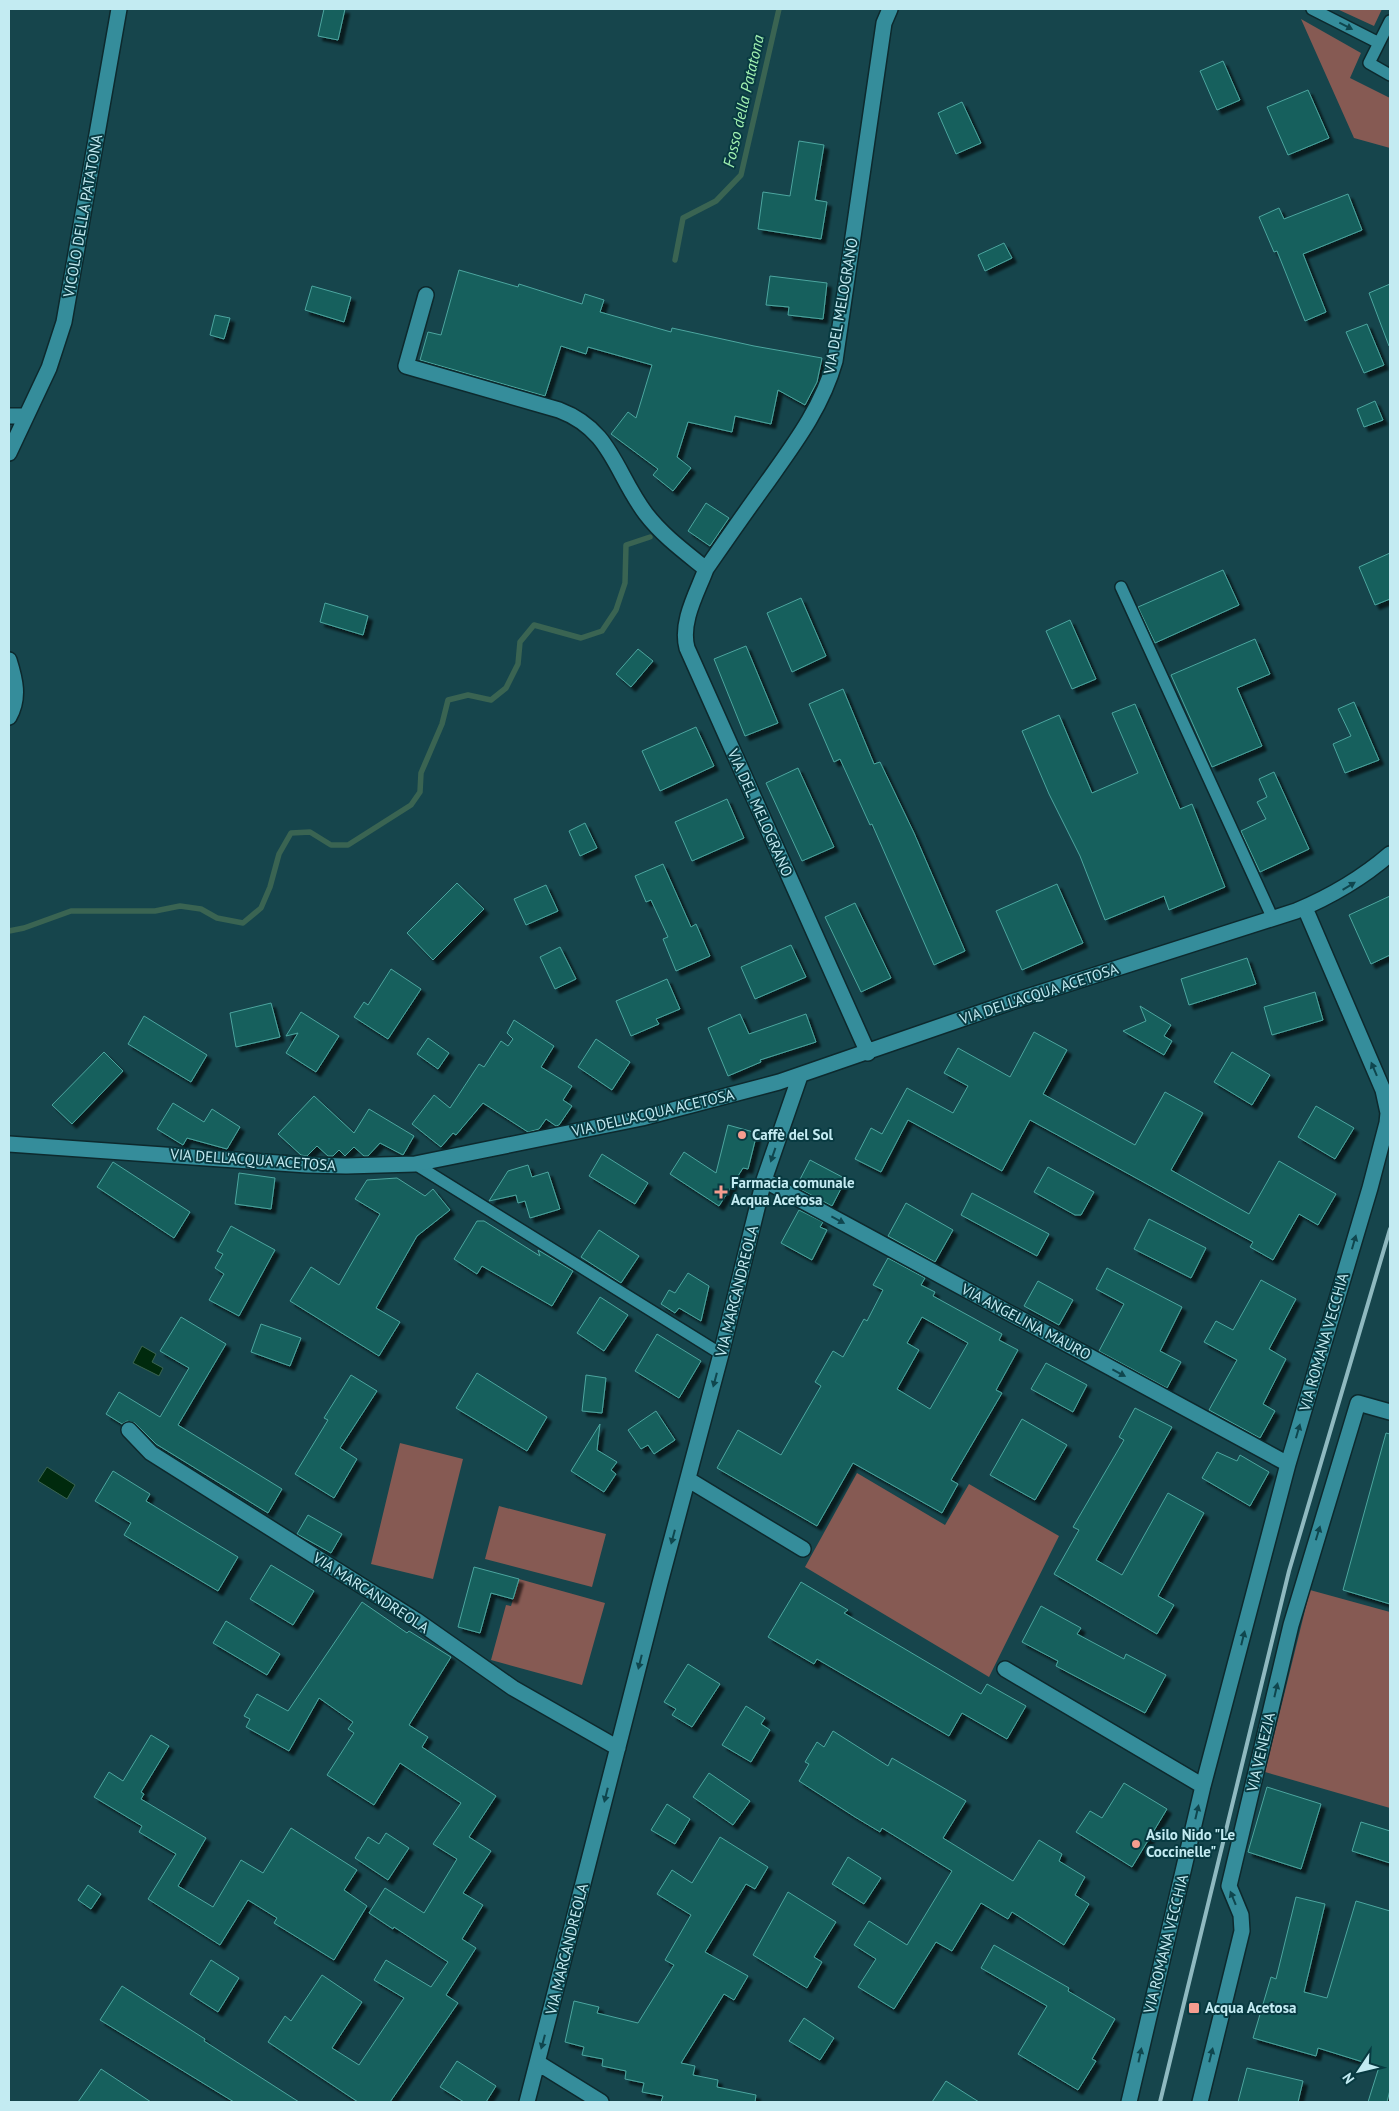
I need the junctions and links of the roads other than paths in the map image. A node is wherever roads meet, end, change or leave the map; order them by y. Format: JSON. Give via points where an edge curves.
{"nodes":[{"id":1,"x":119,"y":9,"type":"edge"},
{"id":2,"x":890,"y":9,"type":"edge"},
{"id":3,"x":1312,"y":9,"type":"edge"},
{"id":4,"x":1390,"y":21,"type":"edge"},
{"id":5,"x":1379,"y":43,"type":"junction"},
{"id":6,"x":1390,"y":75,"type":"edge"},
{"id":7,"x":426,"y":295,"type":"dead end"},
{"id":8,"x":9,"y":416,"type":"edge"},
{"id":9,"x":26,"y":416,"type":"junction"},
{"id":10,"x":9,"y":453,"type":"edge"},
{"id":11,"x":706,"y":569,"type":"junction"},
{"id":12,"x":1121,"y":587,"type":"dead end"},
{"id":13,"x":9,"y":660,"type":"edge"},
{"id":14,"x":9,"y":717,"type":"edge"},
{"id":15,"x":1390,"y":854,"type":"edge"},
{"id":16,"x":1305,"y":908,"type":"junction"},
{"id":17,"x":1273,"y":918,"type":"junction"},
{"id":18,"x":868,"y":1052,"type":"junction"},
{"id":19,"x":800,"y":1076,"type":"junction"},
{"id":20,"x":9,"y":1144,"type":"edge"},
{"id":21,"x":415,"y":1164,"type":"junction"},
{"id":22,"x":764,"y":1180,"type":"junction"},
{"id":23,"x":722,"y":1354,"type":"junction"},
{"id":24,"x":1390,"y":1412,"type":"edge"},
{"id":25,"x":129,"y":1430,"type":"dead end"},
{"id":26,"x":1288,"y":1464,"type":"junction"},
{"id":27,"x":689,"y":1480,"type":"junction"},
{"id":28,"x":803,"y":1549,"type":"dead end"},
{"id":29,"x":1005,"y":1669,"type":"dead end"},
{"id":30,"x":618,"y":1748,"type":"junction"},
{"id":31,"x":1203,"y":1786,"type":"junction"},
{"id":32,"x":538,"y":2063,"type":"junction"},
{"id":33,"x":527,"y":2102,"type":"edge"},
{"id":34,"x":601,"y":2102,"type":"edge"},
{"id":35,"x":1129,"y":2102,"type":"edge"},
{"id":36,"x":1200,"y":2102,"type":"edge"}],
"edges":[{"from":1,"to":9,"type":"street","name":"VICOLO DELLA PATATONA","via":[[64,322],[49,368]]},
{"from":2,"to":11,"type":"street","name":"VIA DEL MELOGRANO","via":[[884,23],[835,361],[829,381],[804,430]]},
{"from":3,"to":5,"type":"lane","one_way":true},
{"from":4,"to":5,"type":"lane"},
{"from":5,"to":6,"type":"lane","via":[[1369,63]]},
{"from":7,"to":11,"type":"street","via":[[406,366],[577,416],[604,443],[648,516]]},
{"from":8,"to":9,"type":"street"},
{"from":9,"to":10,"type":"street","name":"VICOLO DELLA PATATONA"},
{"from":11,"to":18,"type":"street","name":"VIA DEL MELOGRANO","via":[[686,623],[687,648]]},
{"from":12,"to":17,"type":"lane"},
{"from":13,"to":14,"type":"street","via":[[16,688],[14,707]]},
{"from":16,"to":15,"type":"street","name":"VIA DELL'ACQUA ACETOSA","one_way":true,"via":[[1353,883]]},
{"from":16,"to":17,"type":"street","name":"VIA DELL'ACQUA ACETOSA"},
{"from":26,"to":16,"type":"street","name":"VIA ROMANA VECCHIA","one_way":true,"via":[[1377,1162],[1388,1113],[1383,1090]]},
{"from":17,"to":18,"type":"street","name":"VIA DELL'ACQUA ACETOSA","via":[[1011,1002]]},
{"from":18,"to":19,"type":"street","name":"VIA DELL'ACQUA ACETOSA"},
{"from":19,"to":21,"type":"street","name":"VIA DELL'ACQUA ACETOSA","via":[[642,1118]]},
{"from":19,"to":22,"type":"street","name":"VIA MARCANDREOLA","one_way":true},
{"from":20,"to":21,"type":"street","name":"VIA DELL'ACQUA ACETOSA","via":[[307,1165]]},
{"from":21,"to":23,"type":"lane"},
{"from":22,"to":23,"type":"street","name":"VIA MARCANDREOLA"},
{"from":22,"to":26,"type":"street","name":"VIA ANGELINA MAURO","one_way":true},
{"from":23,"to":27,"type":"street","name":"VIA MARCANDREOLA","one_way":true},
{"from":36,"to":24,"type":"street","name":"VIA VENEZIA","one_way":true,"via":[[1242,1931],[1241,1915],[1229,1886],[1291,1624],[1358,1403]]},
{"from":25,"to":30,"type":"street","name":"VIA MARCANDREOLA","via":[[151,1453],[416,1620],[513,1688]]},
{"from":31,"to":26,"type":"street","name":"VIA ROMANA VECCHIA","one_way":true},
{"from":27,"to":28,"type":"street"},
{"from":27,"to":30,"type":"street","name":"VIA MARCANDREOLA","one_way":true},
{"from":29,"to":31,"type":"street"},
{"from":30,"to":32,"type":"street","name":"VIA MARCANDREOLA","one_way":true},
{"from":35,"to":31,"type":"street","name":"VIA ROMANA VECCHIA","one_way":true},
{"from":32,"to":33,"type":"street","name":"VIA MARCANDREOLA"},
{"from":32,"to":34,"type":"street"}]}
